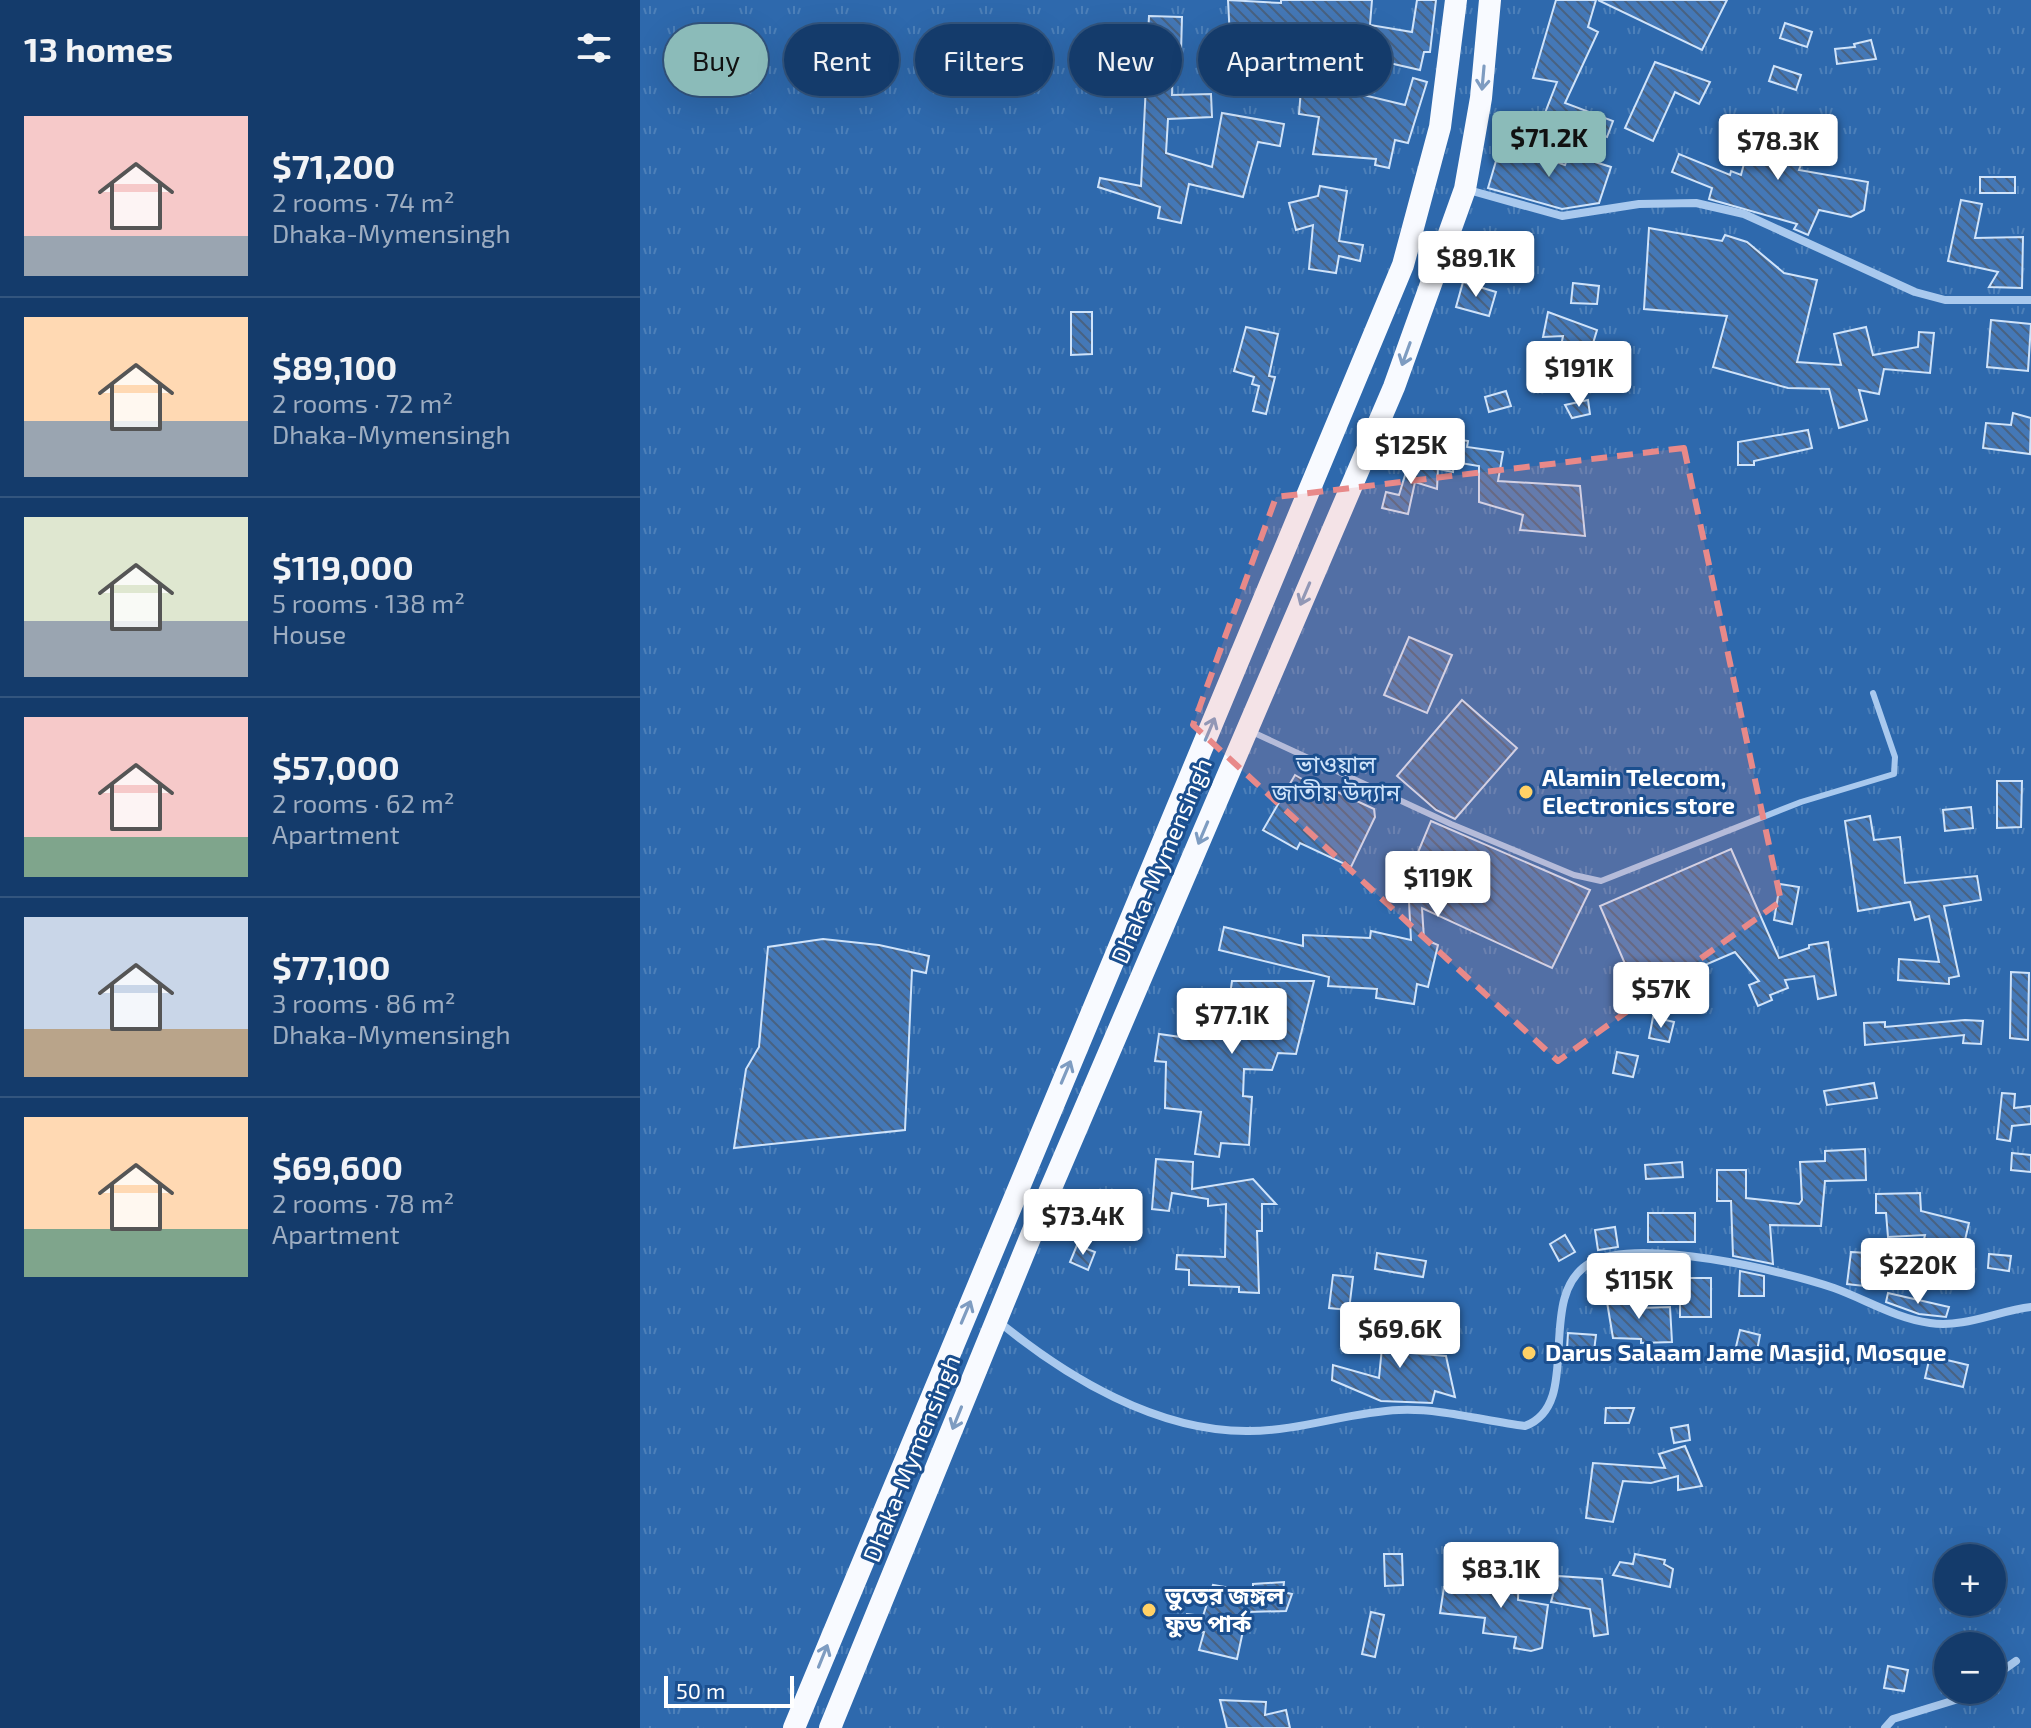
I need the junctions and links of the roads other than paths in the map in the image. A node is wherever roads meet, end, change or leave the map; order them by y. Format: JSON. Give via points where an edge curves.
{"nodes":[{"id":1,"x":1456,"y":0,"type":"edge"},
{"id":2,"x":1490,"y":0,"type":"edge"},
{"id":3,"x":1465,"y":189,"type":"junction"},
{"id":4,"x":2031,"y":300,"type":"edge"},
{"id":5,"x":1873,"y":693,"type":"dead end"},
{"id":6,"x":1247,"y":729,"type":"junction"},
{"id":7,"x":2031,"y":1307,"type":"edge"},
{"id":8,"x":997,"y":1320,"type":"junction"},
{"id":9,"x":2016,"y":1661,"type":"dead end"},
{"id":10,"x":2006,"y":1668,"type":"edge"},
{"id":11,"x":1942,"y":1704,"type":"edge"},
{"id":12,"x":794,"y":1728,"type":"edge"},
{"id":13,"x":830,"y":1728,"type":"edge"},
{"id":14,"x":1885,"y":1728,"type":"edge"}],
"edges":[{"from":12,"to":1,"type":"highway","name":"Dhaka-Mymensingh","one_way":true,"via":[[1403,265],[1440,127]]},
{"from":2,"to":3,"type":"highway","name":"Dhaka-Mymensingh","one_way":true},
{"from":3,"to":4,"type":"street","via":[[1562,216],[1653,203],[1696,203],[1744,214],[1915,292],[1945,300]]},
{"from":3,"to":6,"type":"highway","name":"Dhaka-Mymensingh","one_way":true,"via":[[1394,387]]},
{"from":5,"to":6,"type":"lane","via":[[1895,757],[1894,774],[1801,802],[1601,881],[1574,875],[1437,818]]},
{"from":6,"to":8,"type":"highway","name":"Dhaka-Mymensingh","one_way":true},
{"from":7,"to":8,"type":"street","via":[[1958,1324],[1935,1324],[1904,1318],[1800,1278],[1707,1258],[1608,1257],[1592,1261],[1571,1283],[1560,1321],[1552,1404],[1541,1421],[1525,1426],[1404,1410],[1248,1432],[1150,1412],[1038,1353]]},
{"from":8,"to":13,"type":"highway","name":"Dhaka-Mymensingh","one_way":true},
{"from":9,"to":10,"type":"street"},
{"from":11,"to":14,"type":"street","via":[[1893,1719]]}]}
